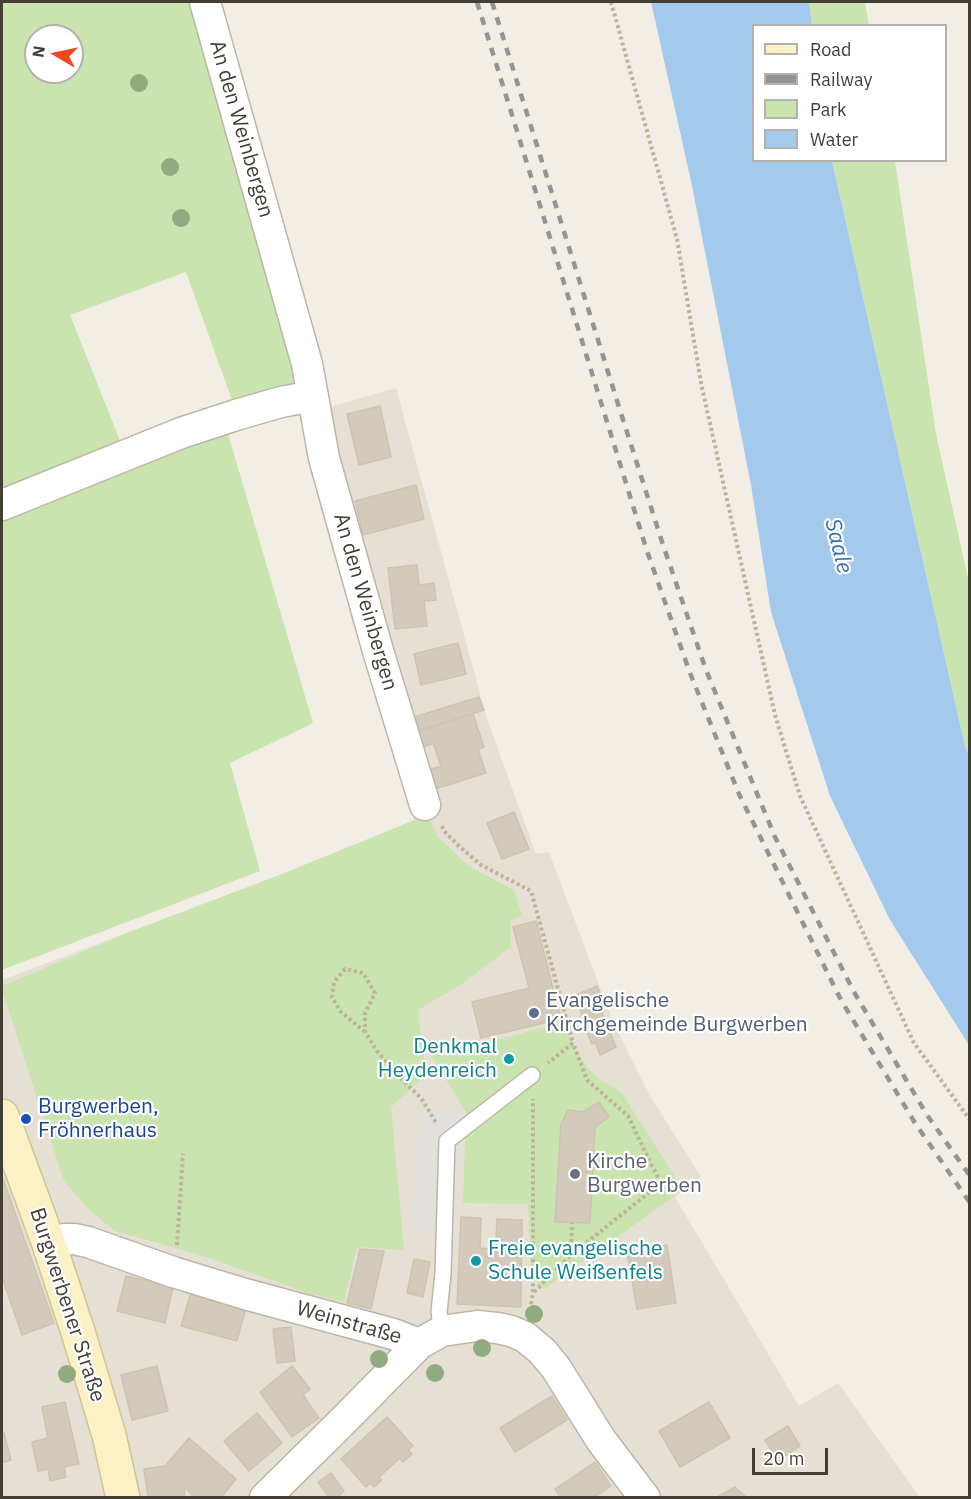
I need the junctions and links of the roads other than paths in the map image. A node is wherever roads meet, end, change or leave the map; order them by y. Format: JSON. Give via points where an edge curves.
{"nodes":[{"id":1,"x":205,"y":2,"type":"edge"},
{"id":2,"x":313,"y":396,"type":"junction"},
{"id":3,"x":2,"y":505,"type":"edge"},
{"id":4,"x":425,"y":805,"type":"road end"},
{"id":5,"x":532,"y":1075,"type":"road end"},
{"id":6,"x":2,"y":1116,"type":"edge"},
{"id":7,"x":49,"y":1244,"type":"junction"},
{"id":8,"x":431,"y":1338,"type":"junction"},
{"id":9,"x":123,"y":1497,"type":"edge"},
{"id":10,"x":265,"y":1497,"type":"edge"},
{"id":11,"x":645,"y":1497,"type":"edge"}],
"edges":[{"from":1,"to":2,"type":"street","name":"An den Weinbergen"},
{"from":2,"to":3,"type":"street","via":[[181,433]]},
{"from":2,"to":4,"type":"street","name":"An den Weinbergen","via":[[324,458]]},
{"from":5,"to":8,"type":"lane","via":[[447,1141],[443,1274],[439,1312]]},
{"from":6,"to":7,"type":"main road","name":"Burgwerbener Straße"},
{"from":7,"to":8,"type":"street","name":"Weinstraße","via":[[64,1239],[88,1242],[245,1294],[393,1334]]},
{"from":7,"to":9,"type":"main road","name":"Burgwerbener Straße","via":[[95,1386]]},
{"from":8,"to":10,"type":"street"},
{"from":8,"to":11,"type":"street","name":"Weinstraße","via":[[477,1326],[525,1338],[556,1368],[601,1440]]}]}
